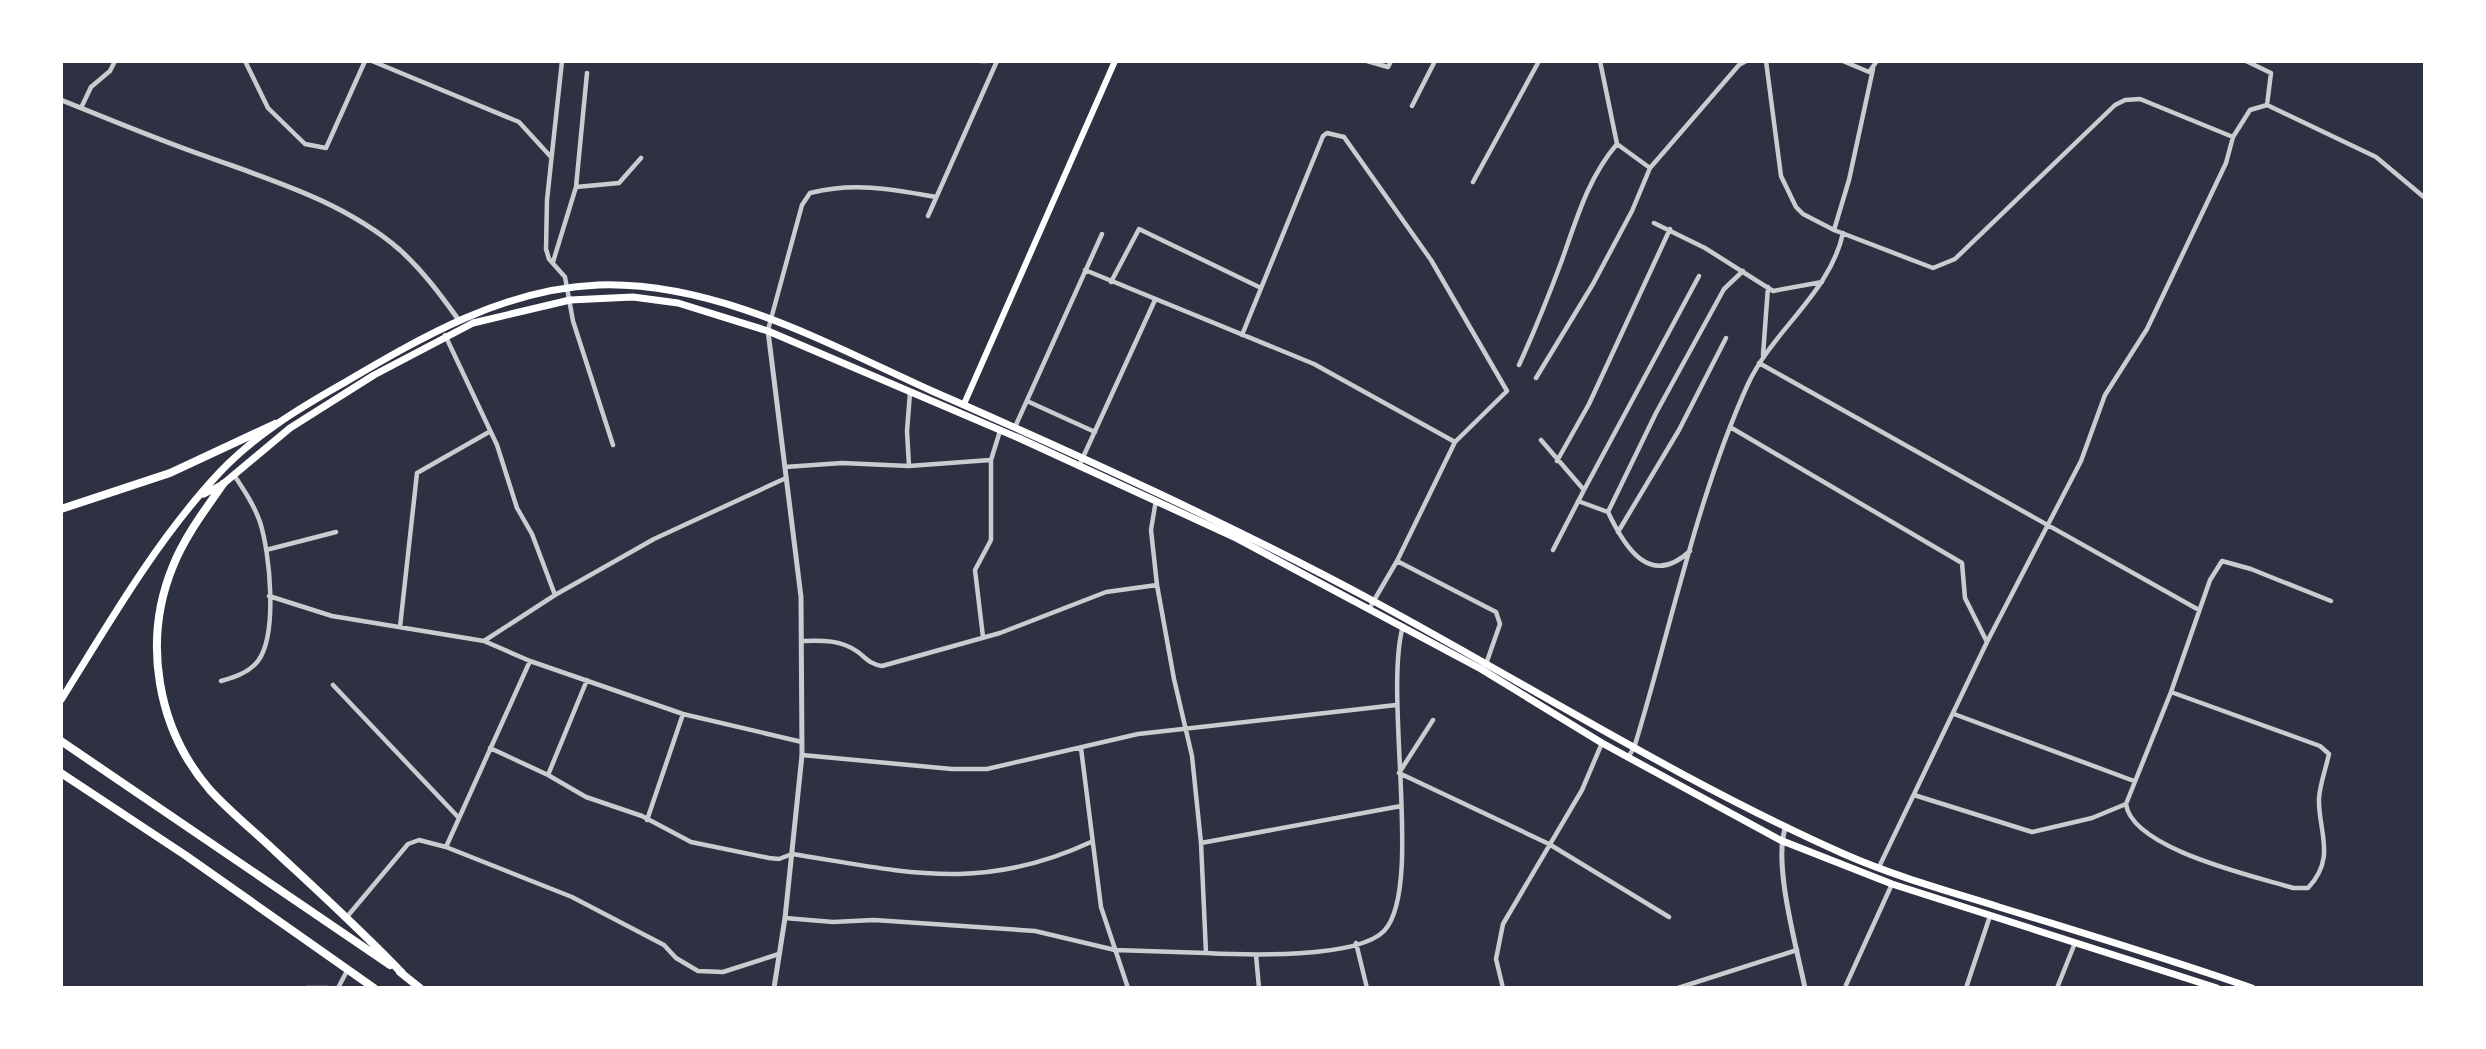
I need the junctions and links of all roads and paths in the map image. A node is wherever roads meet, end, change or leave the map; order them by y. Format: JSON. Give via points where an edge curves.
{"nodes":[{"id":1,"x":115,"y":61,"type":"edge"},
{"id":2,"x":244,"y":61,"type":"edge"},
{"id":3,"x":365,"y":61,"type":"edge"},
{"id":4,"x":372,"y":61,"type":"edge"},
{"id":5,"x":562,"y":61,"type":"edge"},
{"id":6,"x":981,"y":61,"type":"edge"},
{"id":7,"x":987,"y":61,"type":"edge"},
{"id":8,"x":997,"y":61,"type":"edge"},
{"id":9,"x":1115,"y":61,"type":"edge"},
{"id":10,"x":1367,"y":61,"type":"edge"},
{"id":11,"x":1391,"y":61,"type":"edge"},
{"id":12,"x":1435,"y":61,"type":"edge"},
{"id":13,"x":1539,"y":61,"type":"edge"},
{"id":14,"x":1600,"y":61,"type":"edge"},
{"id":15,"x":1746,"y":61,"type":"edge"},
{"id":16,"x":1766,"y":61,"type":"edge"},
{"id":17,"x":1843,"y":61,"type":"edge"},
{"id":18,"x":1877,"y":61,"type":"edge"},
{"id":19,"x":2246,"y":61,"type":"edge"},
{"id":20,"x":1873,"y":69,"type":"junction"},
{"id":21,"x":587,"y":73,"type":"dead end"},
{"id":22,"x":61,"y":100,"type":"edge"},
{"id":23,"x":1412,"y":106,"type":"dead end"},
{"id":24,"x":2266,"y":106,"type":"junction"},
{"id":25,"x":81,"y":107,"type":"junction"},
{"id":26,"x":2233,"y":137,"type":"junction"},
{"id":27,"x":1618,"y":144,"type":"junction"},
{"id":28,"x":551,"y":157,"type":"junction"},
{"id":29,"x":640,"y":158,"type":"dead end"},
{"id":30,"x":1650,"y":168,"type":"junction"},
{"id":31,"x":1473,"y":182,"type":"dead end"},
{"id":32,"x":576,"y":187,"type":"junction"},
{"id":33,"x":936,"y":197,"type":"junction"},
{"id":34,"x":2425,"y":198,"type":"edge"},
{"id":35,"x":928,"y":216,"type":"dead end"},
{"id":36,"x":1654,"y":223,"type":"dead end"},
{"id":37,"x":1670,"y":229,"type":"junction"},
{"id":38,"x":1834,"y":230,"type":"junction"},
{"id":39,"x":1843,"y":233,"type":"junction"},
{"id":40,"x":1102,"y":234,"type":"dead end"},
{"id":41,"x":553,"y":263,"type":"junction"},
{"id":42,"x":1086,"y":270,"type":"junction"},
{"id":43,"x":1743,"y":271,"type":"junction"},
{"id":44,"x":1699,"y":276,"type":"dead end"},
{"id":45,"x":1111,"y":282,"type":"junction"},
{"id":46,"x":1822,"y":282,"type":"junction"},
{"id":47,"x":1259,"y":287,"type":"junction"},
{"id":48,"x":1768,"y":287,"type":"junction"},
{"id":49,"x":568,"y":288,"type":"junction"},
{"id":50,"x":570,"y":300,"type":"junction"},
{"id":51,"x":1155,"y":300,"type":"junction"},
{"id":52,"x":458,"y":319,"type":"junction"},
{"id":53,"x":769,"y":320,"type":"junction"},
{"id":54,"x":462,"y":328,"type":"junction"},
{"id":55,"x":768,"y":331,"type":"junction"},
{"id":56,"x":445,"y":335,"type":"junction"},
{"id":57,"x":1242,"y":335,"type":"junction"},
{"id":58,"x":1726,"y":338,"type":"dead end"},
{"id":59,"x":1763,"y":357,"type":"junction"},
{"id":60,"x":1759,"y":363,"type":"junction"},
{"id":61,"x":1519,"y":365,"type":"dead end"},
{"id":62,"x":1536,"y":378,"type":"dead end"},
{"id":63,"x":911,"y":393,"type":"junction"},
{"id":64,"x":1027,"y":401,"type":"junction"},
{"id":65,"x":964,"y":404,"type":"junction"},
{"id":66,"x":958,"y":414,"type":"junction"},
{"id":67,"x":275,"y":424,"type":"junction"},
{"id":68,"x":1730,"y":427,"type":"junction"},
{"id":69,"x":1015,"y":428,"type":"junction"},
{"id":70,"x":1000,"y":431,"type":"junction"},
{"id":71,"x":489,"y":432,"type":"junction"},
{"id":72,"x":1095,"y":432,"type":"junction"},
{"id":73,"x":1541,"y":440,"type":"dead end"},
{"id":74,"x":1455,"y":442,"type":"junction"},
{"id":75,"x":613,"y":444,"type":"dead end"},
{"id":76,"x":991,"y":460,"type":"junction"},
{"id":77,"x":1557,"y":461,"type":"junction"},
{"id":78,"x":1081,"y":462,"type":"junction"},
{"id":79,"x":909,"y":466,"type":"junction"},
{"id":80,"x":785,"y":467,"type":"junction"},
{"id":81,"x":234,"y":474,"type":"junction"},
{"id":82,"x":786,"y":478,"type":"junction"},
{"id":83,"x":223,"y":484,"type":"junction"},
{"id":84,"x":1584,"y":490,"type":"junction"},
{"id":85,"x":200,"y":496,"type":"junction"},
{"id":86,"x":1156,"y":499,"type":"junction"},
{"id":87,"x":1578,"y":501,"type":"junction"},
{"id":88,"x":61,"y":509,"type":"edge"},
{"id":89,"x":1608,"y":512,"type":"junction"},
{"id":90,"x":2046,"y":527,"type":"junction"},
{"id":91,"x":336,"y":532,"type":"dead end"},
{"id":92,"x":1618,"y":532,"type":"junction"},
{"id":93,"x":266,"y":550,"type":"junction"},
{"id":94,"x":1553,"y":550,"type":"dead end"},
{"id":95,"x":1691,"y":550,"type":"junction"},
{"id":96,"x":1397,"y":561,"type":"junction"},
{"id":97,"x":1157,"y":584,"type":"junction"},
{"id":98,"x":555,"y":595,"type":"junction"},
{"id":99,"x":269,"y":596,"type":"junction"},
{"id":100,"x":2331,"y":601,"type":"dead end"},
{"id":101,"x":1376,"y":602,"type":"junction"},
{"id":102,"x":1369,"y":609,"type":"junction"},
{"id":103,"x":2199,"y":610,"type":"junction"},
{"id":104,"x":1404,"y":623,"type":"junction"},
{"id":105,"x":400,"y":627,"type":"junction"},
{"id":106,"x":984,"y":638,"type":"junction"},
{"id":107,"x":484,"y":641,"type":"junction"},
{"id":108,"x":803,"y":641,"type":"junction"},
{"id":109,"x":1987,"y":642,"type":"junction"},
{"id":110,"x":530,"y":661,"type":"junction"},
{"id":111,"x":1484,"y":666,"type":"junction"},
{"id":112,"x":587,"y":680,"type":"junction"},
{"id":113,"x":220,"y":681,"type":"dead end"},
{"id":114,"x":332,"y":685,"type":"dead end"},
{"id":115,"x":2171,"y":692,"type":"junction"},
{"id":116,"x":61,"y":700,"type":"edge"},
{"id":117,"x":1396,"y":705,"type":"junction"},
{"id":118,"x":684,"y":714,"type":"junction"},
{"id":119,"x":1954,"y":714,"type":"junction"},
{"id":120,"x":1433,"y":720,"type":"dead end"},
{"id":121,"x":1185,"y":729,"type":"junction"},
{"id":122,"x":61,"y":741,"type":"edge"},
{"id":123,"x":802,"y":742,"type":"junction"},
{"id":124,"x":1602,"y":743,"type":"junction"},
{"id":125,"x":490,"y":748,"type":"junction"},
{"id":126,"x":1081,"y":748,"type":"junction"},
{"id":127,"x":1634,"y":748,"type":"junction"},
{"id":128,"x":802,"y":755,"type":"junction"},
{"id":129,"x":1628,"y":757,"type":"junction"},
{"id":130,"x":1399,"y":773,"type":"junction"},
{"id":131,"x":61,"y":774,"type":"edge"},
{"id":132,"x":548,"y":775,"type":"junction"},
{"id":133,"x":2134,"y":781,"type":"junction"},
{"id":134,"x":1914,"y":795,"type":"junction"},
{"id":135,"x":2126,"y":804,"type":"junction"},
{"id":136,"x":1401,"y":806,"type":"junction"},
{"id":137,"x":459,"y":818,"type":"junction"},
{"id":138,"x":647,"y":820,"type":"junction"},
{"id":139,"x":1786,"y":826,"type":"junction"},
{"id":140,"x":1780,"y":840,"type":"junction"},
{"id":141,"x":1091,"y":842,"type":"junction"},
{"id":142,"x":1200,"y":843,"type":"junction"},
{"id":143,"x":1549,"y":844,"type":"junction"},
{"id":144,"x":446,"y":847,"type":"junction"},
{"id":145,"x":792,"y":854,"type":"junction"},
{"id":146,"x":1879,"y":867,"type":"junction"},
{"id":147,"x":1892,"y":884,"type":"junction"},
{"id":148,"x":1990,"y":915,"type":"junction"},
{"id":149,"x":1669,"y":917,"type":"dead end"},
{"id":150,"x":346,"y":918,"type":"junction"},
{"id":151,"x":785,"y":918,"type":"junction"},
{"id":152,"x":2075,"y":942,"type":"junction"},
{"id":153,"x":1356,"y":943,"type":"junction"},
{"id":154,"x":1115,"y":950,"type":"junction"},
{"id":155,"x":1797,"y":950,"type":"junction"},
{"id":156,"x":1206,"y":953,"type":"junction"},
{"id":157,"x":779,"y":954,"type":"junction"},
{"id":158,"x":1256,"y":955,"type":"junction"},
{"id":159,"x":348,"y":968,"type":"junction"},
{"id":160,"x":402,"y":974,"type":"junction"},
{"id":161,"x":1846,"y":985,"type":"dead end"},
{"id":162,"x":307,"y":988,"type":"edge"},
{"id":163,"x":328,"y":988,"type":"edge"},
{"id":164,"x":338,"y":988,"type":"edge"},
{"id":165,"x":374,"y":988,"type":"edge"},
{"id":166,"x":419,"y":988,"type":"edge"},
{"id":167,"x":774,"y":988,"type":"edge"},
{"id":168,"x":1128,"y":988,"type":"edge"},
{"id":169,"x":1259,"y":988,"type":"edge"},
{"id":170,"x":1367,"y":988,"type":"edge"},
{"id":171,"x":1503,"y":988,"type":"edge"},
{"id":172,"x":1678,"y":988,"type":"edge"},
{"id":173,"x":1805,"y":988,"type":"edge"},
{"id":174,"x":1966,"y":988,"type":"edge"},
{"id":175,"x":2057,"y":988,"type":"edge"},
{"id":176,"x":2217,"y":988,"type":"edge"},
{"id":177,"x":2252,"y":988,"type":"edge"}],
"edges":[{"from":1,"to":25,"type":"street","via":[[91,87]]},
{"from":2,"to":3,"type":"street","via":[[268,108],[305,144],[327,148]]},
{"from":4,"to":28,"type":"street","via":[[519,122]]},
{"from":5,"to":28,"type":"street"},
{"from":6,"to":7,"type":"street"},
{"from":8,"to":33,"type":"street"},
{"from":9,"to":65,"type":"main road"},
{"from":10,"to":11,"type":"street","via":[[1382,67]]},
{"from":12,"to":23,"type":"street"},
{"from":13,"to":31,"type":"street"},
{"from":14,"to":27,"type":"street"},
{"from":15,"to":30,"type":"street"},
{"from":16,"to":38,"type":"street","via":[[1785,188],[1803,214]]},
{"from":17,"to":20,"type":"street","via":[[1864,71]]},
{"from":18,"to":20,"type":"street"},
{"from":19,"to":24,"type":"street","via":[[2272,73]]},
{"from":20,"to":38,"type":"street"},
{"from":21,"to":32,"type":"street"},
{"from":22,"to":25,"type":"street"},
{"from":24,"to":26,"type":"street","via":[[2250,110]]},
{"from":24,"to":34,"type":"street","via":[[2376,157]]},
{"from":25,"to":52,"type":"street","via":[[266,177],[344,214],[398,249],[426,276]]},
{"from":26,"to":39,"type":"street","via":[[2140,99],[2125,100],[1949,263],[1922,266]]},
{"from":26,"to":90,"type":"street","via":[[2192,237],[2147,329],[2105,396],[2081,461]]},
{"from":27,"to":30,"type":"street"},
{"from":27,"to":61,"type":"street","via":[[1604,159],[1580,205]]},
{"from":28,"to":41,"type":"street","via":[[546,240]]},
{"from":29,"to":32,"type":"street","via":[[619,183]]},
{"from":30,"to":62,"type":"street","via":[[1593,284]]},
{"from":32,"to":41,"type":"street"},
{"from":33,"to":35,"type":"street"},
{"from":33,"to":53,"type":"street","via":[[867,185],[810,193],[802,205]]},
{"from":36,"to":37,"type":"street"},
{"from":37,"to":43,"type":"street"},
{"from":37,"to":77,"type":"street","via":[[1589,404]]},
{"from":38,"to":39,"type":"street"},
{"from":39,"to":46,"type":"street"},
{"from":40,"to":42,"type":"street"},
{"from":41,"to":49,"type":"street","via":[[564,274]]},
{"from":42,"to":45,"type":"street"},
{"from":42,"to":64,"type":"street"},
{"from":43,"to":48,"type":"street"},
{"from":43,"to":89,"type":"street","via":[[1724,289]]},
{"from":44,"to":84,"type":"street"},
{"from":45,"to":47,"type":"street","via":[[1139,229]]},
{"from":45,"to":51,"type":"street"},
{"from":46,"to":48,"type":"street","via":[[1779,291]]},
{"from":46,"to":59,"type":"street"},
{"from":47,"to":57,"type":"street"},
{"from":47,"to":74,"type":"street","via":[[1323,136],[1344,137],[1432,260],[1506,386],[1506,395]]},
{"from":48,"to":59,"type":"street"},
{"from":49,"to":50,"type":"street"},
{"from":49,"to":52,"type":"main road","via":[[505,302]]},
{"from":49,"to":53,"type":"main road","via":[[666,289]]},
{"from":50,"to":54,"type":"main road","via":[[494,316]]},
{"from":50,"to":55,"type":"main road","via":[[657,299]]},
{"from":50,"to":75,"type":"street"},
{"from":51,"to":57,"type":"street"},
{"from":51,"to":72,"type":"street"},
{"from":52,"to":54,"type":"street"},
{"from":52,"to":67,"type":"main road"},
{"from":53,"to":55,"type":"street"},
{"from":53,"to":65,"type":"main road"},
{"from":54,"to":56,"type":"main road"},
{"from":55,"to":63,"type":"main road"},
{"from":55,"to":80,"type":"street"},
{"from":56,"to":71,"type":"street"},
{"from":56,"to":81,"type":"main road","via":[[290,428]]},
{"from":57,"to":74,"type":"street","via":[[1314,364]]},
{"from":58,"to":92,"type":"street"},
{"from":59,"to":60,"type":"street"},
{"from":60,"to":68,"type":"street"},
{"from":60,"to":90,"type":"street"},
{"from":63,"to":66,"type":"main road"},
{"from":63,"to":79,"type":"street"},
{"from":64,"to":69,"type":"street"},
{"from":64,"to":72,"type":"street"},
{"from":65,"to":66,"type":"street"},
{"from":65,"to":69,"type":"main road"},
{"from":66,"to":70,"type":"main road"},
{"from":67,"to":85,"type":"main road","via":[[227,465]]},
{"from":67,"to":88,"type":"highway","via":[[170,473]]},
{"from":68,"to":95,"type":"street"},
{"from":68,"to":109,"type":"street","via":[[1962,563],[1965,598]]},
{"from":69,"to":78,"type":"main road"},
{"from":70,"to":76,"type":"street"},
{"from":70,"to":78,"type":"main road"},
{"from":71,"to":98,"type":"street"},
{"from":71,"to":105,"type":"street","via":[[417,473]]},
{"from":72,"to":78,"type":"street"},
{"from":73,"to":77,"type":"street"},
{"from":74,"to":96,"type":"street"},
{"from":76,"to":79,"type":"street"},
{"from":76,"to":106,"type":"street","via":[[991,540],[975,570]]},
{"from":77,"to":84,"type":"street"},
{"from":78,"to":86,"type":"main road"},
{"from":78,"to":101,"type":"main road","via":[[1227,525]]},
{"from":79,"to":80,"type":"street","via":[[842,463]]},
{"from":80,"to":82,"type":"street"},
{"from":81,"to":83,"type":"main road"},
{"from":81,"to":93,"type":"street","via":[[253,505]]},
{"from":82,"to":98,"type":"street","via":[[654,539]]},
{"from":82,"to":108,"type":"street"},
{"from":83,"to":85,"type":"main road"},
{"from":83,"to":150,"type":"highway","via":[[181,548],[167,582],[156,651],[164,706],[176,739],[211,790]]},
{"from":84,"to":87,"type":"street"},
{"from":85,"to":116,"type":"main road","via":[[122,603]]},
{"from":86,"to":97,"type":"street","via":[[1151,530]]},
{"from":86,"to":102,"type":"main road"},
{"from":87,"to":89,"type":"street"},
{"from":87,"to":94,"type":"street"},
{"from":89,"to":92,"type":"street"},
{"from":90,"to":103,"type":"street"},
{"from":90,"to":109,"type":"street"},
{"from":91,"to":93,"type":"street"},
{"from":92,"to":95,"type":"street","via":[[1644,563],[1679,562]]},
{"from":93,"to":99,"type":"street"},
{"from":95,"to":127,"type":"street"},
{"from":96,"to":101,"type":"street"},
{"from":96,"to":111,"type":"street","via":[[1496,612],[1500,624]]},
{"from":97,"to":106,"type":"street","via":[[1106,592]]},
{"from":97,"to":121,"type":"street"},
{"from":98,"to":107,"type":"street"},
{"from":99,"to":105,"type":"street","via":[[332,616]]},
{"from":99,"to":113,"type":"street","via":[[263,652],[242,675]]},
{"from":100,"to":103,"type":"street","via":[[2226,560],[2216,568]]},
{"from":101,"to":102,"type":"street"},
{"from":101,"to":104,"type":"main road"},
{"from":102,"to":104,"type":"main road"},
{"from":103,"to":115,"type":"street"},
{"from":104,"to":111,"type":"main road"},
{"from":104,"to":117,"type":"street"},
{"from":105,"to":107,"type":"street"},
{"from":106,"to":108,"type":"street","via":[[882,666],[836,642]]},
{"from":107,"to":110,"type":"street"},
{"from":108,"to":123,"type":"street"},
{"from":109,"to":119,"type":"street"},
{"from":110,"to":112,"type":"street"},
{"from":110,"to":125,"type":"street"},
{"from":111,"to":124,"type":"main road"},
{"from":111,"to":127,"type":"main road"},
{"from":112,"to":118,"type":"street"},
{"from":112,"to":132,"type":"street"},
{"from":114,"to":137,"type":"street"},
{"from":115,"to":133,"type":"street"},
{"from":115,"to":135,"type":"street","via":[[2320,746],[2329,754],[2319,799],[2326,848],[2316,878],[2308,888],[2293,888],[2161,842],[2131,819]]},
{"from":117,"to":121,"type":"street"},
{"from":117,"to":130,"type":"street"},
{"from":118,"to":123,"type":"street"},
{"from":118,"to":138,"type":"street"},
{"from":119,"to":133,"type":"street"},
{"from":119,"to":134,"type":"street"},
{"from":120,"to":130,"type":"street"},
{"from":121,"to":126,"type":"street","via":[[1138,734]]},
{"from":121,"to":142,"type":"street"},
{"from":122,"to":160,"type":"highway"},
{"from":123,"to":128,"type":"street"},
{"from":124,"to":129,"type":"main road"},
{"from":124,"to":143,"type":"street","via":[[1587,780]]},
{"from":125,"to":132,"type":"street"},
{"from":125,"to":137,"type":"street"},
{"from":126,"to":128,"type":"street","via":[[970,769]]},
{"from":126,"to":141,"type":"street"},
{"from":127,"to":129,"type":"street"},
{"from":127,"to":139,"type":"main road"},
{"from":128,"to":145,"type":"street"},
{"from":129,"to":140,"type":"main road"},
{"from":130,"to":136,"type":"street"},
{"from":130,"to":143,"type":"street"},
{"from":131,"to":159,"type":"highway"},
{"from":132,"to":138,"type":"street","via":[[586,797]]},
{"from":133,"to":135,"type":"street"},
{"from":134,"to":135,"type":"street","via":[[2032,832],[2092,818]]},
{"from":134,"to":146,"type":"street"},
{"from":136,"to":142,"type":"street"},
{"from":136,"to":153,"type":"street","via":[[1402,868],[1394,910],[1385,931]]},
{"from":137,"to":144,"type":"street"},
{"from":138,"to":145,"type":"street","via":[[717,849],[779,859]]},
{"from":139,"to":140,"type":"street"},
{"from":139,"to":146,"type":"main road"},
{"from":140,"to":147,"type":"main road"},
{"from":140,"to":155,"type":"street"},
{"from":141,"to":145,"type":"street","via":[[1017,870],[958,875],[904,872]]},
{"from":141,"to":154,"type":"street","via":[[1101,907]]},
{"from":142,"to":156,"type":"street"},
{"from":143,"to":149,"type":"street"},
{"from":143,"to":171,"type":"street","via":[[1498,939],[1496,958]]},
{"from":144,"to":150,"type":"street","via":[[419,839],[408,844]]},
{"from":144,"to":157,"type":"street","via":[[572,897],[664,945],[698,971],[723,972]]},
{"from":145,"to":151,"type":"street"},
{"from":146,"to":177,"type":"main road"},
{"from":147,"to":148,"type":"main road"},
{"from":147,"to":161,"type":"street"},
{"from":148,"to":152,"type":"main road"},
{"from":148,"to":174,"type":"street"},
{"from":150,"to":160,"type":"highway"},
{"from":151,"to":154,"type":"street","via":[[1035,931]]},
{"from":151,"to":157,"type":"street"},
{"from":152,"to":175,"type":"street"},
{"from":152,"to":176,"type":"main road"},
{"from":153,"to":158,"type":"street","via":[[1310,953]]},
{"from":153,"to":170,"type":"street"},
{"from":154,"to":156,"type":"street"},
{"from":154,"to":168,"type":"street"},
{"from":155,"to":172,"type":"street"},
{"from":155,"to":173,"type":"street"},
{"from":156,"to":158,"type":"street"},
{"from":157,"to":167,"type":"street"},
{"from":158,"to":169,"type":"street"},
{"from":159,"to":164,"type":"street"},
{"from":159,"to":165,"type":"highway"},
{"from":160,"to":166,"type":"highway"},
{"from":162,"to":163,"type":"street"}]}
